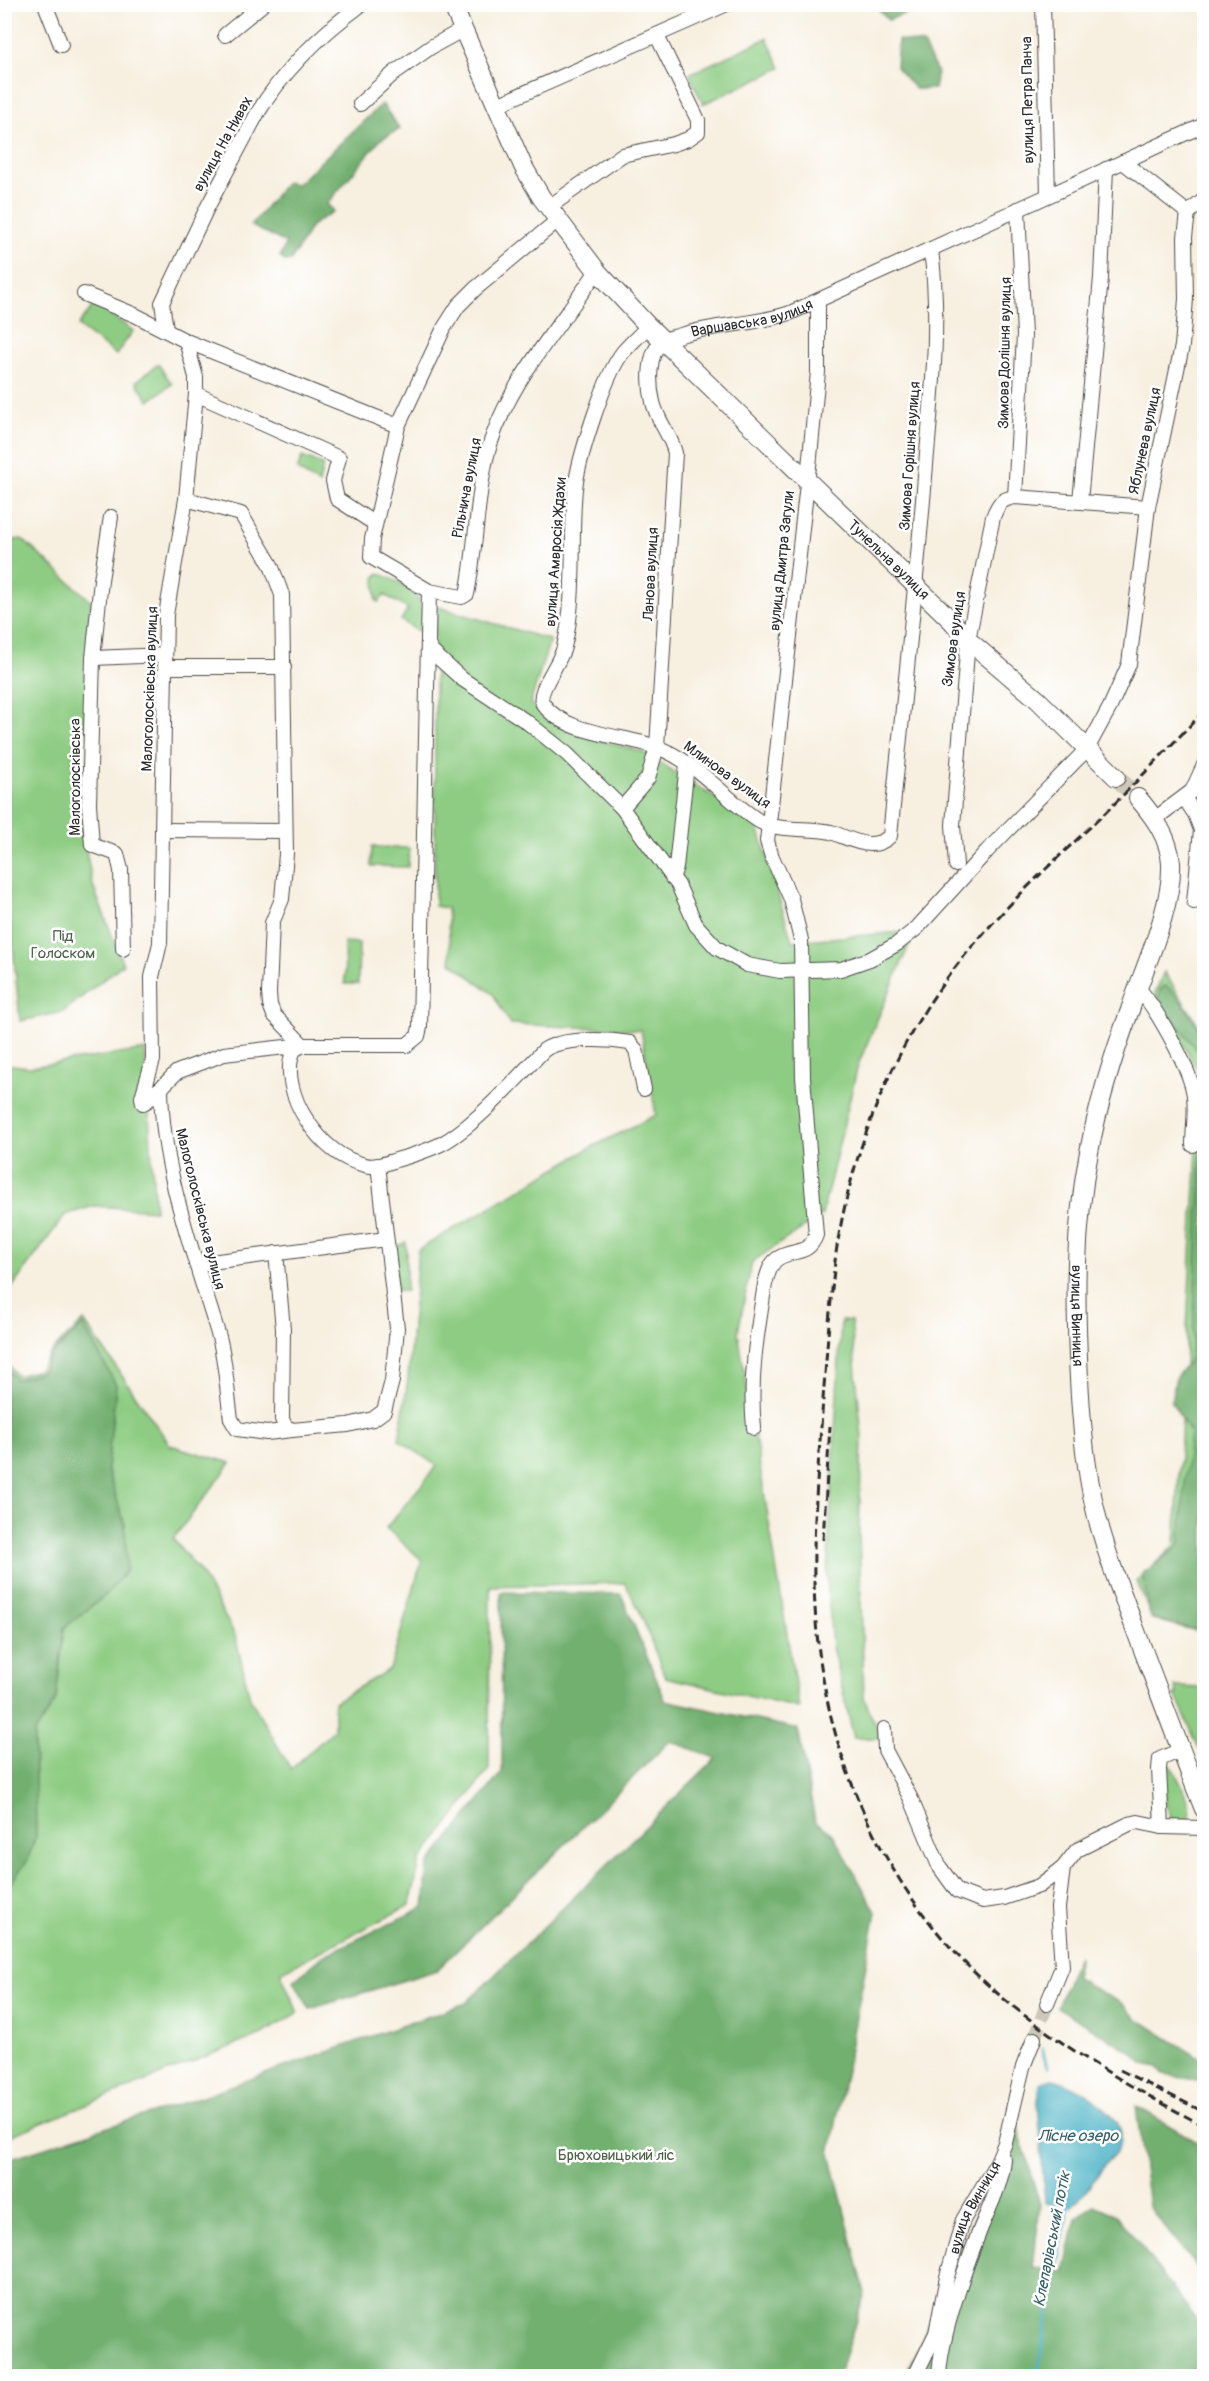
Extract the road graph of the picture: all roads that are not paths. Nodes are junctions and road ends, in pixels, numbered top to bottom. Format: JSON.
{"nodes":[{"id":1,"x":45,"y":4,"type":"edge"},
{"id":2,"x":263,"y":4,"type":"edge"},
{"id":3,"x":362,"y":4,"type":"edge"},
{"id":4,"x":452,"y":4,"type":"edge"},
{"id":5,"x":727,"y":4,"type":"edge"},
{"id":6,"x":1043,"y":4,"type":"edge"},
{"id":7,"x":462,"y":30,"type":"junction"},
{"id":8,"x":225,"y":35,"type":"dead end"},
{"id":9,"x":657,"y":36,"type":"junction"},
{"id":10,"x":61,"y":45,"type":"dead end"},
{"id":11,"x":360,"y":104,"type":"dead end"},
{"id":12,"x":495,"y":106,"type":"junction"},
{"id":13,"x":1204,"y":125,"type":"edge"},
{"id":14,"x":1123,"y":162,"type":"junction"},
{"id":15,"x":1106,"y":169,"type":"junction"},
{"id":16,"x":1048,"y":195,"type":"junction"},
{"id":17,"x":1204,"y":200,"type":"edge"},
{"id":18,"x":1018,"y":209,"type":"junction"},
{"id":19,"x":553,"y":213,"type":"junction"},
{"id":20,"x":1188,"y":213,"type":"junction"},
{"id":21,"x":932,"y":249,"type":"junction"},
{"id":22,"x":597,"y":271,"type":"junction"},
{"id":23,"x":84,"y":294,"type":"dead end"},
{"id":24,"x":818,"y":301,"type":"junction"},
{"id":25,"x":648,"y":326,"type":"junction"},
{"id":26,"x":166,"y":329,"type":"junction"},
{"id":27,"x":663,"y":340,"type":"junction"},
{"id":28,"x":186,"y":341,"type":"junction"},
{"id":29,"x":196,"y":394,"type":"junction"},
{"id":30,"x":398,"y":426,"type":"junction"},
{"id":31,"x":807,"y":480,"type":"junction"},
{"id":32,"x":1015,"y":497,"type":"junction"},
{"id":33,"x":186,"y":499,"type":"junction"},
{"id":34,"x":1080,"y":501,"type":"junction"},
{"id":35,"x":1148,"y":507,"type":"junction"},
{"id":36,"x":111,"y":518,"type":"dead end"},
{"id":37,"x":375,"y":524,"type":"junction"},
{"id":38,"x":915,"y":585,"type":"junction"},
{"id":39,"x":429,"y":591,"type":"junction"},
{"id":40,"x":968,"y":640,"type":"junction"},
{"id":41,"x":428,"y":645,"type":"junction"},
{"id":42,"x":93,"y":658,"type":"junction"},
{"id":43,"x":165,"y":661,"type":"junction"},
{"id":44,"x":284,"y":667,"type":"junction"},
{"id":45,"x":540,"y":697,"type":"junction"},
{"id":46,"x":527,"y":722,"type":"junction"},
{"id":47,"x":657,"y":747,"type":"junction"},
{"id":48,"x":1087,"y":749,"type":"junction"},
{"id":49,"x":687,"y":764,"type":"junction"},
{"id":50,"x":1204,"y":765,"type":"edge"},
{"id":51,"x":1116,"y":777,"type":"tunnel mouth"},
{"id":52,"x":1138,"y":798,"type":"tunnel mouth"},
{"id":53,"x":1185,"y":798,"type":"junction"},
{"id":54,"x":622,"y":808,"type":"junction"},
{"id":55,"x":1156,"y":818,"type":"junction"},
{"id":56,"x":768,"y":824,"type":"junction"},
{"id":57,"x":162,"y":830,"type":"junction"},
{"id":58,"x":285,"y":831,"type":"junction"},
{"id":59,"x":884,"y":842,"type":"joint"},
{"id":60,"x":956,"y":865,"type":"dead end"},
{"id":61,"x":672,"y":878,"type":"junction"},
{"id":62,"x":1194,"y":902,"type":"dead end"},
{"id":63,"x":123,"y":949,"type":"dead end"},
{"id":64,"x":801,"y":970,"type":"junction"},
{"id":65,"x":1138,"y":988,"type":"junction"},
{"id":66,"x":303,"y":1045,"type":"junction"},
{"id":67,"x":161,"y":1089,"type":"junction"},
{"id":68,"x":644,"y":1089,"type":"dead end"},
{"id":69,"x":1193,"y":1145,"type":"dead end"},
{"id":70,"x":378,"y":1165,"type":"junction"},
{"id":71,"x":386,"y":1239,"type":"junction"},
{"id":72,"x":276,"y":1253,"type":"junction"},
{"id":73,"x":196,"y":1264,"type":"junction"},
{"id":74,"x":754,"y":1428,"type":"dead end"},
{"id":75,"x":292,"y":1430,"type":"junction"},
{"id":76,"x":884,"y":1729,"type":"dead end"},
{"id":77,"x":1181,"y":1750,"type":"junction"},
{"id":78,"x":1204,"y":1809,"type":"edge"},
{"id":79,"x":1162,"y":1827,"type":"junction"},
{"id":80,"x":1204,"y":1828,"type":"edge"},
{"id":81,"x":1063,"y":1868,"type":"junction"},
{"id":82,"x":1047,"y":2004,"type":"tunnel mouth"},
{"id":83,"x":1034,"y":2039,"type":"tunnel mouth"},
{"id":84,"x":1005,"y":2143,"type":"junction"},
{"id":85,"x":915,"y":2376,"type":"edge"},
{"id":86,"x":939,"y":2376,"type":"edge"}],
"edges":[{"from":1,"to":10,"type":"street"},
{"from":2,"to":8,"type":"street"},
{"from":3,"to":26,"type":"street","name":"вулиця На Нивах"},
{"from":4,"to":7,"type":"main road"},
{"from":5,"to":9,"type":"street"},
{"from":6,"to":16,"type":"street","name":"вулиця Петра Панча"},
{"from":7,"to":11,"type":"street"},
{"from":7,"to":12,"type":"main road"},
{"from":9,"to":12,"type":"street"},
{"from":9,"to":19,"type":"street"},
{"from":12,"to":19,"type":"main road"},
{"from":13,"to":14,"type":"street","name":"Варшавська вулиця"},
{"from":14,"to":15,"type":"street","name":"Варшавська вулиця"},
{"from":14,"to":20,"type":"street"},
{"from":15,"to":16,"type":"street","name":"Варшавська вулиця"},
{"from":15,"to":34,"type":"street"},
{"from":16,"to":18,"type":"street","name":"Варшавська вулиця"},
{"from":17,"to":20,"type":"street"},
{"from":18,"to":21,"type":"street","name":"Варшавська вулиця"},
{"from":18,"to":32,"type":"street","name":"Зимова Долішня вулиця"},
{"from":19,"to":22,"type":"main road"},
{"from":19,"to":30,"type":"street"},
{"from":20,"to":35,"type":"street","name":"Яблунева вулиця"},
{"from":21,"to":24,"type":"street","name":"Варшавська вулиця"},
{"from":21,"to":38,"type":"street","name":"Зимова Горішня вулиця"},
{"from":22,"to":25,"type":"main road"},
{"from":22,"to":39,"type":"street","name":"Рільнича вулиця"},
{"from":23,"to":26,"type":"street"},
{"from":24,"to":27,"type":"street","name":"Варшавська вулиця"},
{"from":24,"to":31,"type":"street","name":"вулиця Дмитра Загули"},
{"from":25,"to":27,"type":"main road"},
{"from":25,"to":45,"type":"street","name":"вулиця Амвросія Ждахи"},
{"from":26,"to":28,"type":"street"},
{"from":27,"to":31,"type":"main road","name":"Тунельна вулиця"},
{"from":27,"to":47,"type":"street","name":"Ланова вулиця"},
{"from":28,"to":29,"type":"street","name":"Малоголосківська вулиця"},
{"from":28,"to":30,"type":"street"},
{"from":29,"to":33,"type":"street","name":"Малоголосківська вулиця"},
{"from":29,"to":37,"type":"street"},
{"from":30,"to":37,"type":"street"},
{"from":31,"to":38,"type":"main road","name":"Тунельна вулиця"},
{"from":31,"to":56,"type":"street","name":"вулиця Дмитра Загули"},
{"from":32,"to":34,"type":"street"},
{"from":32,"to":40,"type":"street","name":"Зимова вулиця"},
{"from":33,"to":43,"type":"street","name":"Малоголосківська вулиця"},
{"from":33,"to":44,"type":"street"},
{"from":34,"to":35,"type":"street"},
{"from":35,"to":48,"type":"street","name":"Яблунева вулиця"},
{"from":36,"to":42,"type":"street","name":"Малоголосківська"},
{"from":37,"to":39,"type":"street"},
{"from":38,"to":40,"type":"main road","name":"Тунельна вулиця"},
{"from":38,"to":59,"type":"street","name":"Зимова Горішня вулиця"},
{"from":39,"to":41,"type":"street"},
{"from":40,"to":48,"type":"main road","name":"Тунельна вулиця"},
{"from":40,"to":60,"type":"street","name":"Зимова вулиця"},
{"from":41,"to":46,"type":"street","name":"Яблунева вулиця"},
{"from":41,"to":66,"type":"street"},
{"from":42,"to":43,"type":"street"},
{"from":42,"to":63,"type":"street","name":"Малоголосківська"},
{"from":43,"to":44,"type":"street"},
{"from":43,"to":57,"type":"street","name":"Малоголосківська вулиця"},
{"from":44,"to":58,"type":"street"},
{"from":45,"to":46,"type":"street","name":"вулиця Амвросія Ждахи"},
{"from":45,"to":47,"type":"street","name":"Млинова вулиця"},
{"from":46,"to":54,"type":"street","name":"Яблунева вулиця"},
{"from":47,"to":49,"type":"street","name":"Млинова вулиця"},
{"from":47,"to":54,"type":"street","name":"Ланова вулиця"},
{"from":48,"to":51,"type":"main road","name":"Тунельна вулиця"},
{"from":48,"to":64,"type":"street","name":"Яблунева вулиця"},
{"from":49,"to":56,"type":"street","name":"Млинова вулиця"},
{"from":49,"to":61,"type":"street"},
{"from":50,"to":53,"type":"street"},
{"from":52,"to":55,"type":"main road"},
{"from":53,"to":55,"type":"street"},
{"from":53,"to":62,"type":"street"},
{"from":54,"to":61,"type":"street","name":"Яблунева вулиця"},
{"from":55,"to":65,"type":"main road","name":"вулиця Винниця"},
{"from":56,"to":59,"type":"street","name":"Млинова вулиця"},
{"from":56,"to":64,"type":"street"},
{"from":57,"to":58,"type":"street"},
{"from":57,"to":67,"type":"street","name":"Малоголосківська вулиця"},
{"from":58,"to":66,"type":"street"},
{"from":61,"to":64,"type":"street","name":"Яблунева вулиця"},
{"from":64,"to":74,"type":"street"},
{"from":65,"to":69,"type":"street"},
{"from":65,"to":77,"type":"main road","name":"вулиця Винниця"},
{"from":66,"to":67,"type":"street"},
{"from":66,"to":70,"type":"street"},
{"from":67,"to":73,"type":"street","name":"Малоголосківська вулиця"},
{"from":68,"to":70,"type":"street"},
{"from":70,"to":71,"type":"street","name":"Малоголосківська вулиця"},
{"from":71,"to":72,"type":"street"},
{"from":71,"to":75,"type":"street","name":"Малоголосківська вулиця"},
{"from":72,"to":73,"type":"street"},
{"from":72,"to":75,"type":"street"},
{"from":73,"to":75,"type":"street","name":"Малоголосківська вулиця"},
{"from":76,"to":81,"type":"street"},
{"from":77,"to":78,"type":"main road","name":"вулиця Винниця"},
{"from":77,"to":79,"type":"street"},
{"from":79,"to":80,"type":"street"},
{"from":79,"to":81,"type":"street"},
{"from":81,"to":82,"type":"street"},
{"from":83,"to":84,"type":"street","name":"вулиця Винниця"},
{"from":84,"to":85,"type":"street","name":"вулиця Винниця"},
{"from":84,"to":86,"type":"street"}]}
